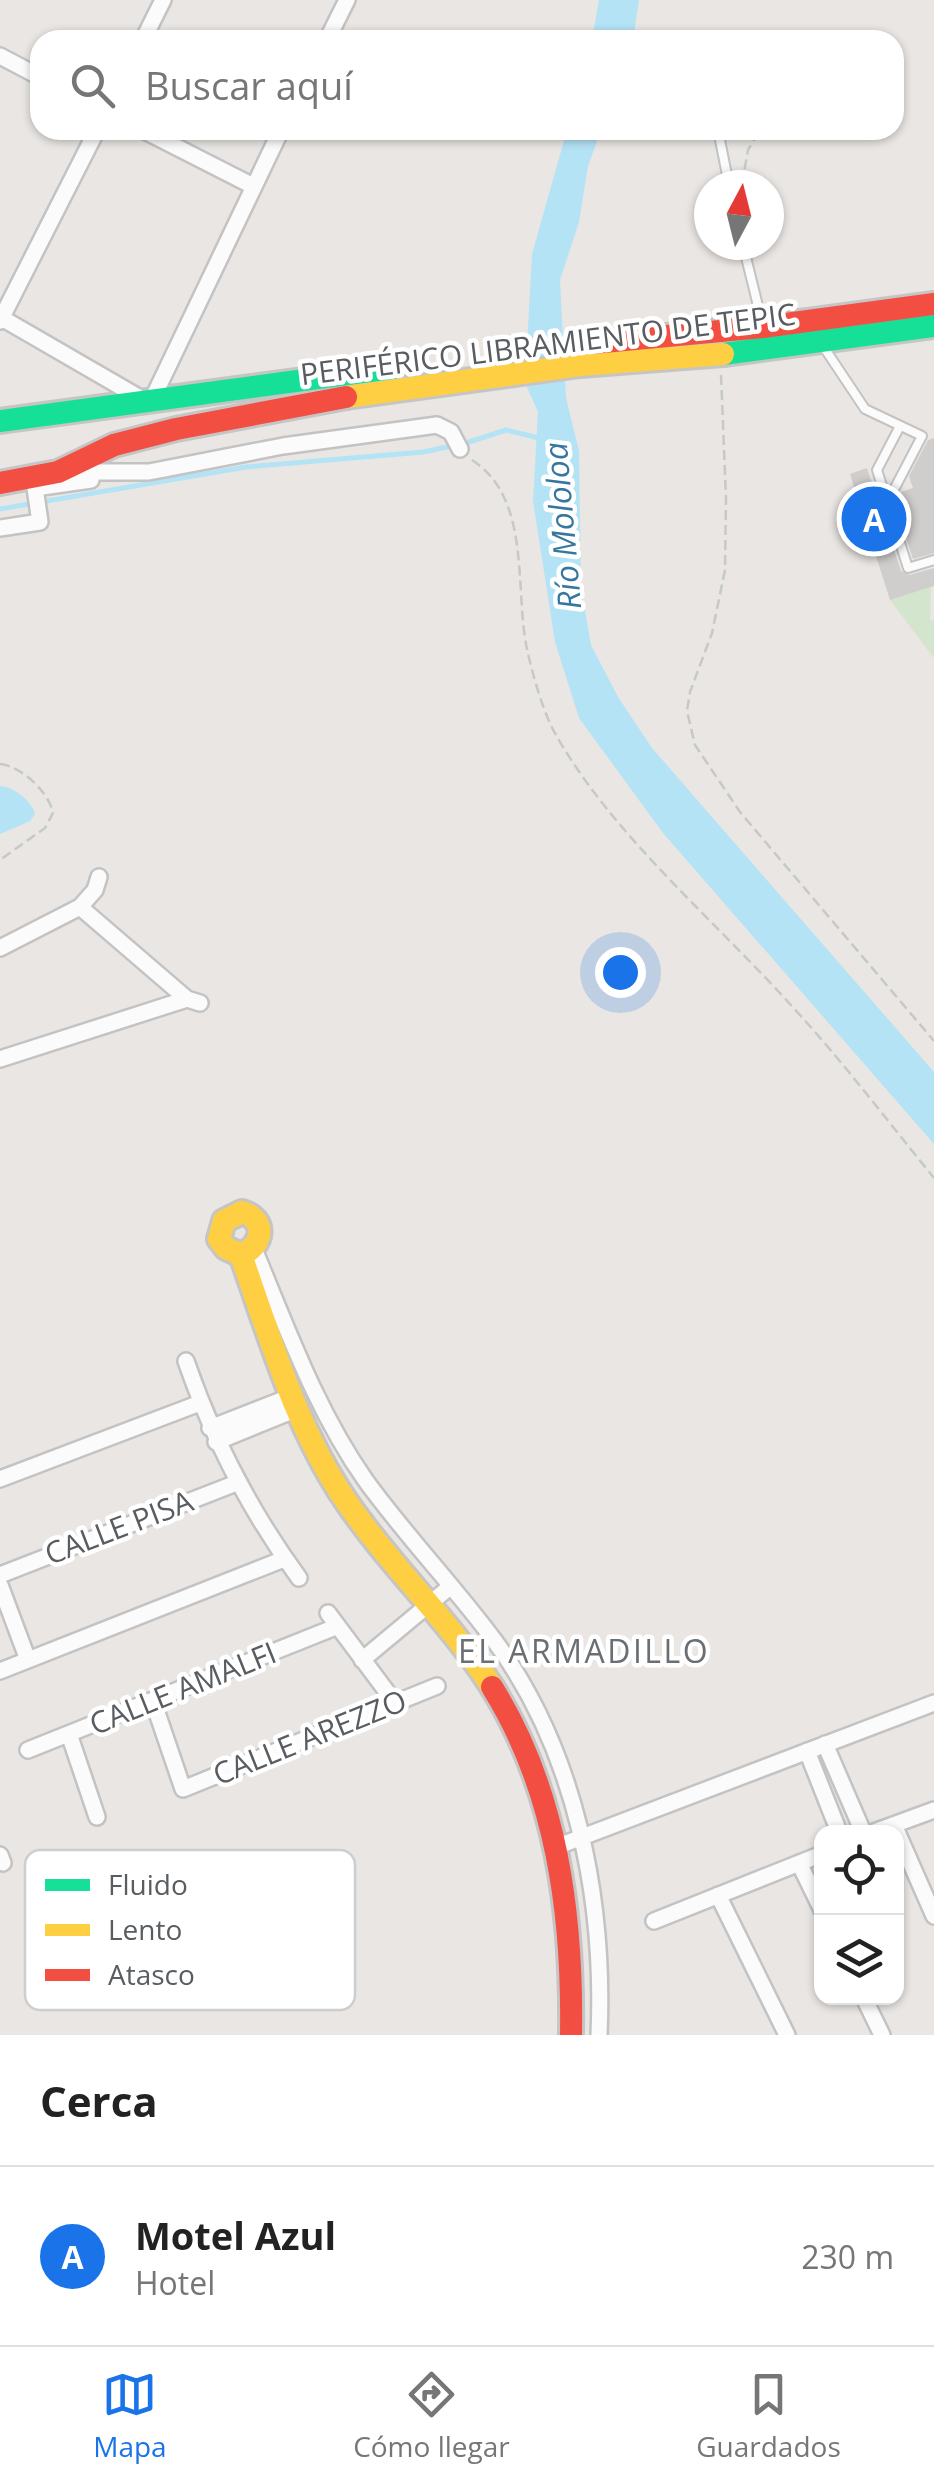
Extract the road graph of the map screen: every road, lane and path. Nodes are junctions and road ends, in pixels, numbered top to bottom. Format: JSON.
{"nodes":[{"id":1,"x":163,"y":0,"type":"edge"},
{"id":2,"x":347,"y":0,"type":"edge"},
{"id":3,"x":148,"y":30,"type":"edge"},
{"id":4,"x":332,"y":30,"type":"edge"},
{"id":5,"x":0,"y":56,"type":"edge"},
{"id":6,"x":30,"y":72,"type":"edge"},
{"id":7,"x":92,"y":140,"type":"edge"},
{"id":8,"x":163,"y":140,"type":"edge"},
{"id":9,"x":276,"y":140,"type":"edge"},
{"id":10,"x":720,"y":140,"type":"edge"},
{"id":11,"x":754,"y":140,"type":"edge"},
{"id":12,"x":727,"y":170,"type":"edge"},
{"id":13,"x":745,"y":170,"type":"edge"},
{"id":14,"x":252,"y":186,"type":"junction"},
{"id":15,"x":747,"y":260,"type":"edge"},
{"id":16,"x":934,"y":304,"type":"edge"},
{"id":17,"x":0,"y":319,"type":"edge"},
{"id":18,"x":934,"y":326,"type":"edge"},
{"id":19,"x":763,"y":327,"type":"junction"},
{"id":20,"x":896,"y":330,"type":"junction"},
{"id":21,"x":820,"y":342,"type":"junction"},
{"id":22,"x":934,"y":344,"type":"edge"},
{"id":23,"x":720,"y":354,"type":"junction"},
{"id":24,"x":579,"y":355,"type":"junction"},
{"id":25,"x":497,"y":364,"type":"junction"},
{"id":26,"x":150,"y":402,"type":"junction"},
{"id":27,"x":0,"y":421,"type":"edge"},
{"id":28,"x":900,"y":426,"type":"junction"},
{"id":29,"x":458,"y":444,"type":"joint"},
{"id":30,"x":58,"y":472,"type":"junction"},
{"id":31,"x":149,"y":472,"type":"junction"},
{"id":32,"x":0,"y":483,"type":"edge"},
{"id":33,"x":888,"y":503,"type":"junction"},
{"id":34,"x":0,"y":528,"type":"edge"},
{"id":35,"x":934,"y":560,"type":"edge"},
{"id":36,"x":0,"y":764,"type":"edge"},
{"id":37,"x":0,"y":860,"type":"edge"},
{"id":38,"x":98,"y":877,"type":"dead end"},
{"id":39,"x":80,"y":907,"type":"junction"},
{"id":40,"x":0,"y":948,"type":"edge"},
{"id":41,"x":934,"y":1041,"type":"edge"},
{"id":42,"x":0,"y":1059,"type":"edge"},
{"id":43,"x":934,"y":1178,"type":"edge"},
{"id":44,"x":248,"y":1252,"type":"joint"},
{"id":45,"x":186,"y":1361,"type":"dead end"},
{"id":46,"x":200,"y":1402,"type":"junction"},
{"id":47,"x":295,"y":1402,"type":"junction"},
{"id":48,"x":213,"y":1435,"type":"junction"},
{"id":49,"x":0,"y":1480,"type":"edge"},
{"id":50,"x":238,"y":1482,"type":"junction"},
{"id":51,"x":284,"y":1559,"type":"junction"},
{"id":52,"x":0,"y":1574,"type":"edge"},
{"id":53,"x":298,"y":1578,"type":"dead end"},
{"id":54,"x":0,"y":1585,"type":"edge"},
{"id":55,"x":451,"y":1586,"type":"junction"},
{"id":56,"x":429,"y":1604,"type":"junction"},
{"id":57,"x":28,"y":1660,"type":"junction"},
{"id":58,"x":362,"y":1660,"type":"junction"},
{"id":59,"x":0,"y":1671,"type":"edge"},
{"id":60,"x":437,"y":1686,"type":"dead end"},
{"id":61,"x":152,"y":1700,"type":"junction"},
{"id":62,"x":934,"y":1703,"type":"edge"},
{"id":63,"x":396,"y":1704,"type":"junction"},
{"id":64,"x":69,"y":1734,"type":"junction"},
{"id":65,"x":826,"y":1744,"type":"junction"},
{"id":66,"x":28,"y":1750,"type":"dead end"},
{"id":67,"x":808,"y":1752,"type":"junction"},
{"id":68,"x":838,"y":1776,"type":"junction"},
{"id":69,"x":820,"y":1783,"type":"junction"},
{"id":70,"x":934,"y":1810,"type":"edge"},
{"id":71,"x":98,"y":1817,"type":"dead end"},
{"id":72,"x":836,"y":1825,"type":"edge"},
{"id":73,"x":860,"y":1825,"type":"edge"},
{"id":74,"x":894,"y":1825,"type":"edge"},
{"id":75,"x":581,"y":1837,"type":"junction"},
{"id":76,"x":556,"y":1847,"type":"junction"},
{"id":77,"x":904,"y":1848,"type":"edge"},
{"id":78,"x":814,"y":1857,"type":"edge"},
{"id":79,"x":799,"y":1863,"type":"junction"},
{"id":80,"x":814,"y":1894,"type":"edge"},
{"id":81,"x":718,"y":1895,"type":"junction"},
{"id":82,"x":934,"y":1916,"type":"edge"},
{"id":83,"x":654,"y":1922,"type":"dead end"},
{"id":84,"x":867,"y":2005,"type":"edge"},
{"id":85,"x":572,"y":2035,"type":"edge"},
{"id":86,"x":598,"y":2035,"type":"edge"},
{"id":87,"x":788,"y":2035,"type":"edge"},
{"id":88,"x":882,"y":2035,"type":"edge"}],
"edges":[{"from":1,"to":3,"type":"street"},
{"from":2,"to":4,"type":"street"},
{"from":5,"to":6,"type":"street"},
{"from":7,"to":17,"type":"street"},
{"from":8,"to":14,"type":"street"},
{"from":9,"to":14,"type":"street"},
{"from":10,"to":12,"type":"lane"},
{"from":11,"to":13,"type":"path"},
{"from":14,"to":26,"type":"street"},
{"from":15,"to":19,"type":"lane"},
{"from":16,"to":19,"type":"main road","name":"PERIFÉRICO LIBRAMIENTO DE TEPIC"},
{"from":17,"to":26,"type":"street"},
{"from":18,"to":20,"type":"main road","name":"PERIFÉRICO LIBRAMIENTO DE TEPIC"},
{"from":19,"to":24,"type":"main road","name":"PERIFÉRICO LIBRAMIENTO DE TEPIC"},
{"from":20,"to":21,"type":"main road","name":"PERIFÉRICO LIBRAMIENTO DE TEPIC"},
{"from":20,"to":22,"type":"main road"},
{"from":21,"to":23,"type":"main road","name":"PERIFÉRICO LIBRAMIENTO DE TEPIC"},
{"from":21,"to":28,"type":"lane"},
{"from":23,"to":24,"type":"main road","name":"PERIFÉRICO LIBRAMIENTO DE TEPIC"},
{"from":23,"to":41,"type":"path"},
{"from":24,"to":25,"type":"main road","name":"PERIFÉRICO LIBRAMIENTO DE TEPIC"},
{"from":25,"to":26,"type":"main road","name":"PERIFÉRICO LIBRAMIENTO DE TEPIC"},
{"from":25,"to":30,"type":"main road","name":"PERIFÉRICO LIBRAMIENTO DE TEPIC"},
{"from":26,"to":27,"type":"main road","name":"PERIFÉRICO LIBRAMIENTO DE TEPIC"},
{"from":28,"to":33,"type":"lane"},
{"from":28,"to":33,"type":"lane"},
{"from":29,"to":31,"type":"street"},
{"from":29,"to":43,"type":"path"},
{"from":30,"to":31,"type":"street"},
{"from":30,"to":32,"type":"main road","name":"PERIFÉRICO LIBRAMIENTO DE TEPIC"},
{"from":31,"to":34,"type":"street"},
{"from":33,"to":35,"type":"lane"},
{"from":36,"to":37,"type":"path"},
{"from":38,"to":39,"type":"street"},
{"from":39,"to":40,"type":"street"},
{"from":39,"to":42,"type":"street"},
{"from":44,"to":47,"type":"main road"},
{"from":44,"to":55,"type":"street"},
{"from":45,"to":46,"type":"street"},
{"from":46,"to":48,"type":"street"},
{"from":46,"to":49,"type":"street"},
{"from":47,"to":48,"type":"street"},
{"from":47,"to":56,"type":"main road"},
{"from":48,"to":50,"type":"street"},
{"from":50,"to":51,"type":"street"},
{"from":50,"to":52,"type":"street","name":"CALLE PISA"},
{"from":51,"to":53,"type":"street"},
{"from":51,"to":57,"type":"street"},
{"from":54,"to":57,"type":"street"},
{"from":55,"to":56,"type":"street"},
{"from":55,"to":75,"type":"street"},
{"from":56,"to":58,"type":"street"},
{"from":56,"to":76,"type":"main road"},
{"from":57,"to":59,"type":"street"},
{"from":58,"to":61,"type":"street","name":"CALLE AMALFI"},
{"from":58,"to":63,"type":"street"},
{"from":60,"to":63,"type":"street","name":"CALLE AREZZO"},
{"from":61,"to":63,"type":"street","name":"CALLE AREZZO"},
{"from":61,"to":64,"type":"street","name":"CALLE AMALFI"},
{"from":62,"to":65,"type":"street"},
{"from":64,"to":66,"type":"street","name":"CALLE AMALFI"},
{"from":64,"to":71,"type":"street"},
{"from":65,"to":67,"type":"street"},
{"from":65,"to":68,"type":"street"},
{"from":67,"to":69,"type":"street"},
{"from":67,"to":75,"type":"street"},
{"from":68,"to":69,"type":"street"},
{"from":68,"to":73,"type":"street"},
{"from":69,"to":72,"type":"street"},
{"from":70,"to":74,"type":"street"},
{"from":75,"to":76,"type":"street"},
{"from":75,"to":86,"type":"street"},
{"from":76,"to":85,"type":"main road"},
{"from":77,"to":82,"type":"street"},
{"from":78,"to":79,"type":"street"},
{"from":79,"to":80,"type":"street"},
{"from":79,"to":81,"type":"street"},
{"from":81,"to":83,"type":"street"},
{"from":81,"to":87,"type":"street"},
{"from":84,"to":88,"type":"street"}]}
